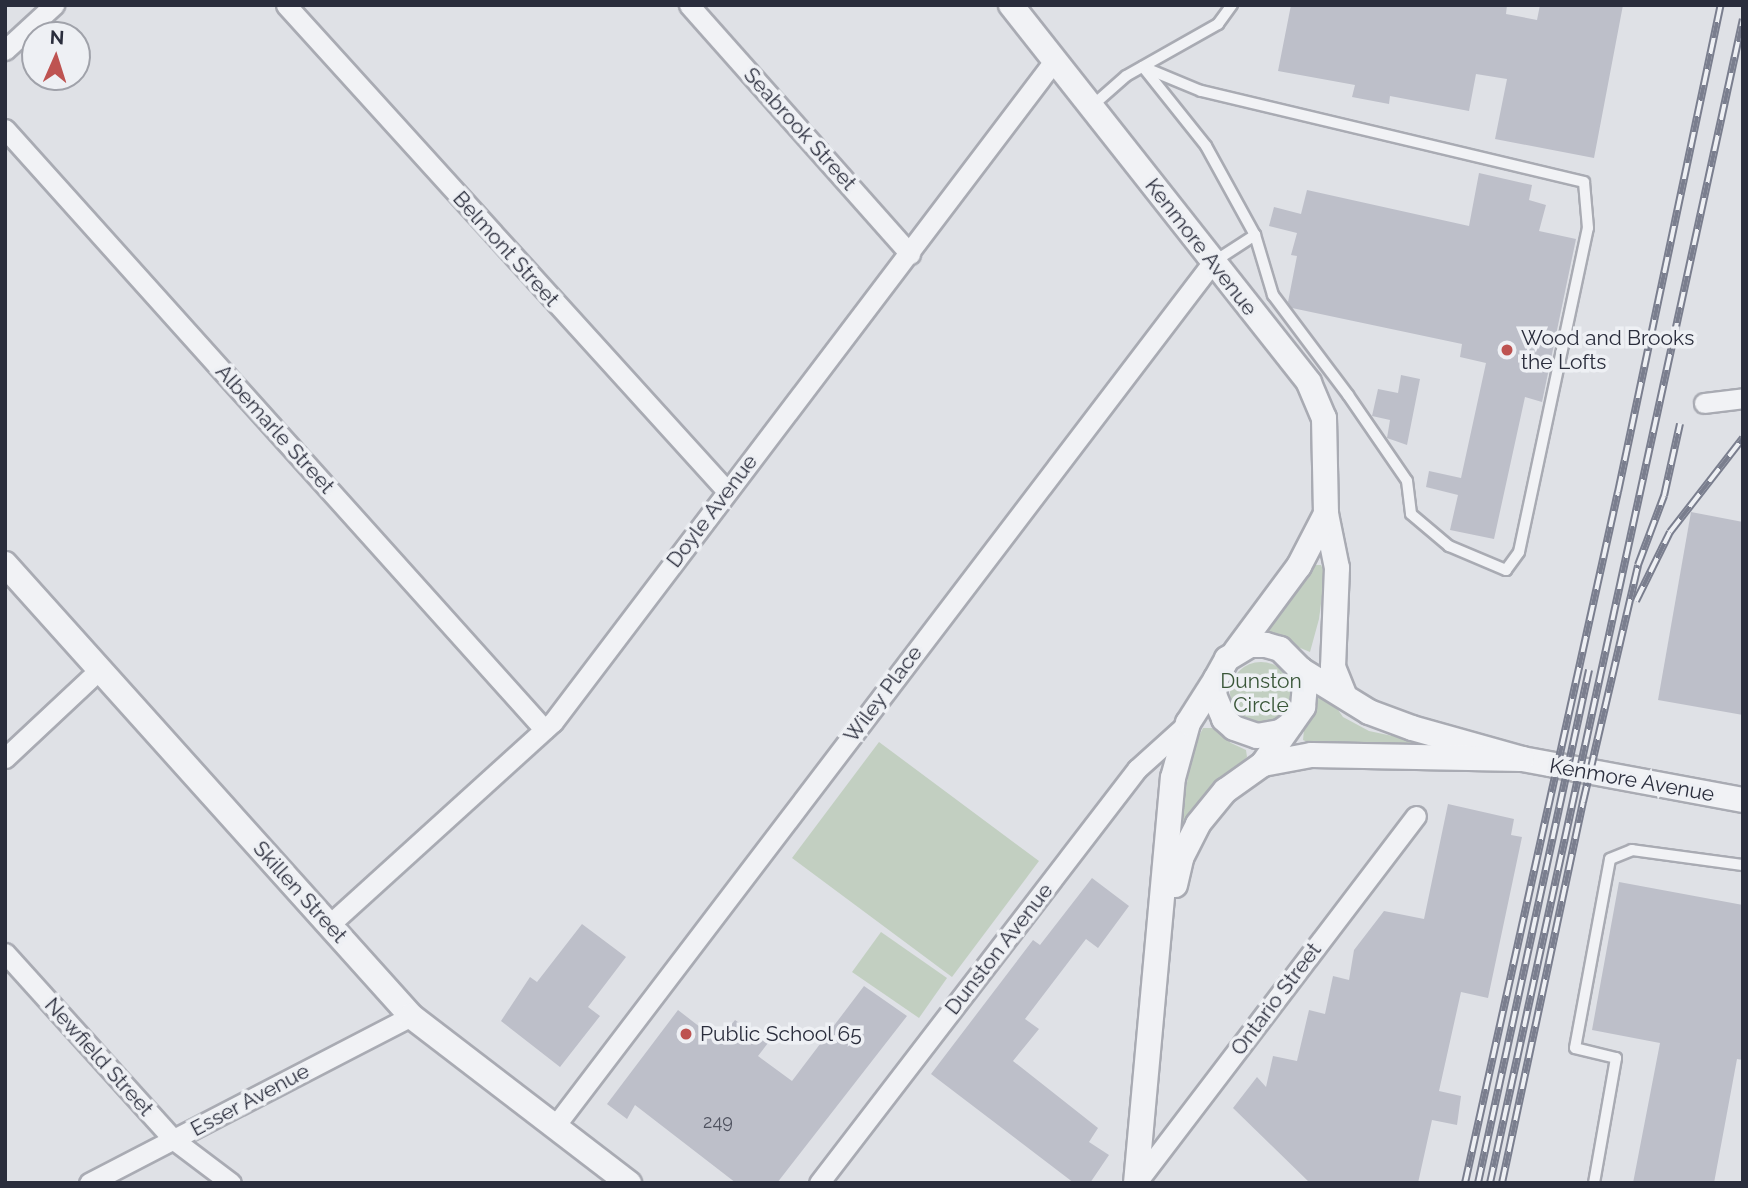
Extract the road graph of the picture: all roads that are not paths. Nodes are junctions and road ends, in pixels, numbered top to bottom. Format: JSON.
{"nodes":[{"id":1,"x":54,"y":5,"type":"edge"},
{"id":2,"x":286,"y":5,"type":"edge"},
{"id":3,"x":689,"y":5,"type":"edge"},
{"id":4,"x":1012,"y":5,"type":"edge"},
{"id":5,"x":1232,"y":5,"type":"edge"},
{"id":6,"x":5,"y":50,"type":"edge"},
{"id":7,"x":1054,"y":61,"type":"junction"},
{"id":8,"x":1143,"y":67,"type":"junction"},
{"id":9,"x":1091,"y":107,"type":"junction"},
{"id":10,"x":5,"y":129,"type":"edge"},
{"id":11,"x":1255,"y":235,"type":"junction"},
{"id":12,"x":911,"y":254,"type":"junction"},
{"id":13,"x":1212,"y":263,"type":"junction"},
{"id":14,"x":1743,"y":398,"type":"edge"},
{"id":15,"x":1704,"y":403,"type":"dead end"},
{"id":16,"x":727,"y":491,"type":"junction"},
{"id":17,"x":1326,"y":514,"type":"junction"},
{"id":18,"x":5,"y":564,"type":"edge"},
{"id":19,"x":1236,"y":651,"type":"junction"},
{"id":20,"x":100,"y":669,"type":"junction"},
{"id":21,"x":1318,"y":672,"type":"junction"},
{"id":22,"x":1216,"y":679,"type":"junction"},
{"id":23,"x":1188,"y":723,"type":"junction"},
{"id":24,"x":544,"y":729,"type":"junction"},
{"id":25,"x":1276,"y":744,"type":"junction"},
{"id":26,"x":1309,"y":755,"type":"joint"},
{"id":27,"x":5,"y":758,"type":"edge"},
{"id":28,"x":1522,"y":759,"type":"junction"},
{"id":29,"x":1743,"y":800,"type":"edge"},
{"id":30,"x":1416,"y":816,"type":"dead end"},
{"id":31,"x":1743,"y":865,"type":"edge"},
{"id":32,"x":329,"y":925,"type":"junction"},
{"id":33,"x":5,"y":953,"type":"edge"},
{"id":34,"x":1157,"y":954,"type":"junction"},
{"id":35,"x":411,"y":1016,"type":"junction"},
{"id":36,"x":555,"y":1126,"type":"junction"},
{"id":37,"x":174,"y":1140,"type":"junction"},
{"id":38,"x":89,"y":1183,"type":"edge"},
{"id":39,"x":231,"y":1183,"type":"edge"},
{"id":40,"x":629,"y":1183,"type":"edge"},
{"id":41,"x":819,"y":1183,"type":"edge"},
{"id":42,"x":1137,"y":1183,"type":"edge"},
{"id":43,"x":1594,"y":1183,"type":"edge"}],
"edges":[{"from":1,"to":6,"type":"street"},
{"from":2,"to":16,"type":"street","name":"Belmont Street"},
{"from":3,"to":12,"type":"street","name":"Seabrook Street"},
{"from":4,"to":7,"type":"street","name":"Kenmore Avenue"},
{"from":5,"to":8,"type":"lane"},
{"from":7,"to":9,"type":"street","name":"Kenmore Avenue"},
{"from":7,"to":12,"type":"street","name":"Doyle Avenue"},
{"from":8,"to":9,"type":"lane"},
{"from":8,"to":11,"type":"lane"},
{"from":8,"to":11,"type":"lane"},
{"from":9,"to":13,"type":"street","name":"Kenmore Avenue"},
{"from":10,"to":24,"type":"street","name":"Albemarle Street"},
{"from":11,"to":13,"type":"lane"},
{"from":12,"to":16,"type":"street","name":"Doyle Avenue"},
{"from":13,"to":17,"type":"street","name":"Kenmore Avenue"},
{"from":13,"to":36,"type":"street","name":"Wiley Place"},
{"from":14,"to":15,"type":"street"},
{"from":16,"to":24,"type":"street","name":"Doyle Avenue"},
{"from":17,"to":19,"type":"street","name":"Kenmore Avenue"},
{"from":17,"to":21,"type":"street","name":"Kenmore Avenue"},
{"from":18,"to":20,"type":"street","name":"Skillen Street"},
{"from":19,"to":21,"type":"street"},
{"from":19,"to":22,"type":"street"},
{"from":20,"to":27,"type":"street"},
{"from":20,"to":32,"type":"street","name":"Skillen Street"},
{"from":21,"to":25,"type":"street"},
{"from":21,"to":28,"type":"street","name":"Kenmore Avenue"},
{"from":22,"to":23,"type":"street","name":"Ontario Street"},
{"from":22,"to":25,"type":"street"},
{"from":23,"to":34,"type":"street","name":"Ontario Street"},
{"from":23,"to":41,"type":"street","name":"Dunston Avenue"},
{"from":24,"to":32,"type":"street","name":"Doyle Avenue"},
{"from":25,"to":26,"type":"street","name":"Ontario Street"},
{"from":25,"to":34,"type":"street","name":"Ontario Street"},
{"from":26,"to":28,"type":"street","name":"Kenmore Avenue"},
{"from":28,"to":29,"type":"street","name":"Kenmore Avenue"},
{"from":30,"to":42,"type":"street","name":"Ontario Street"},
{"from":31,"to":43,"type":"lane"},
{"from":32,"to":35,"type":"street","name":"Skillen Street"},
{"from":33,"to":37,"type":"street","name":"Newfield Street"},
{"from":34,"to":42,"type":"street","name":"Ontario Street"},
{"from":35,"to":36,"type":"street","name":"Skillen Street"},
{"from":35,"to":37,"type":"street","name":"Esser Avenue"},
{"from":36,"to":40,"type":"street","name":"Skillen Street"},
{"from":37,"to":38,"type":"street","name":"Esser Avenue"},
{"from":37,"to":39,"type":"street","name":"Newfield Street"}]}
